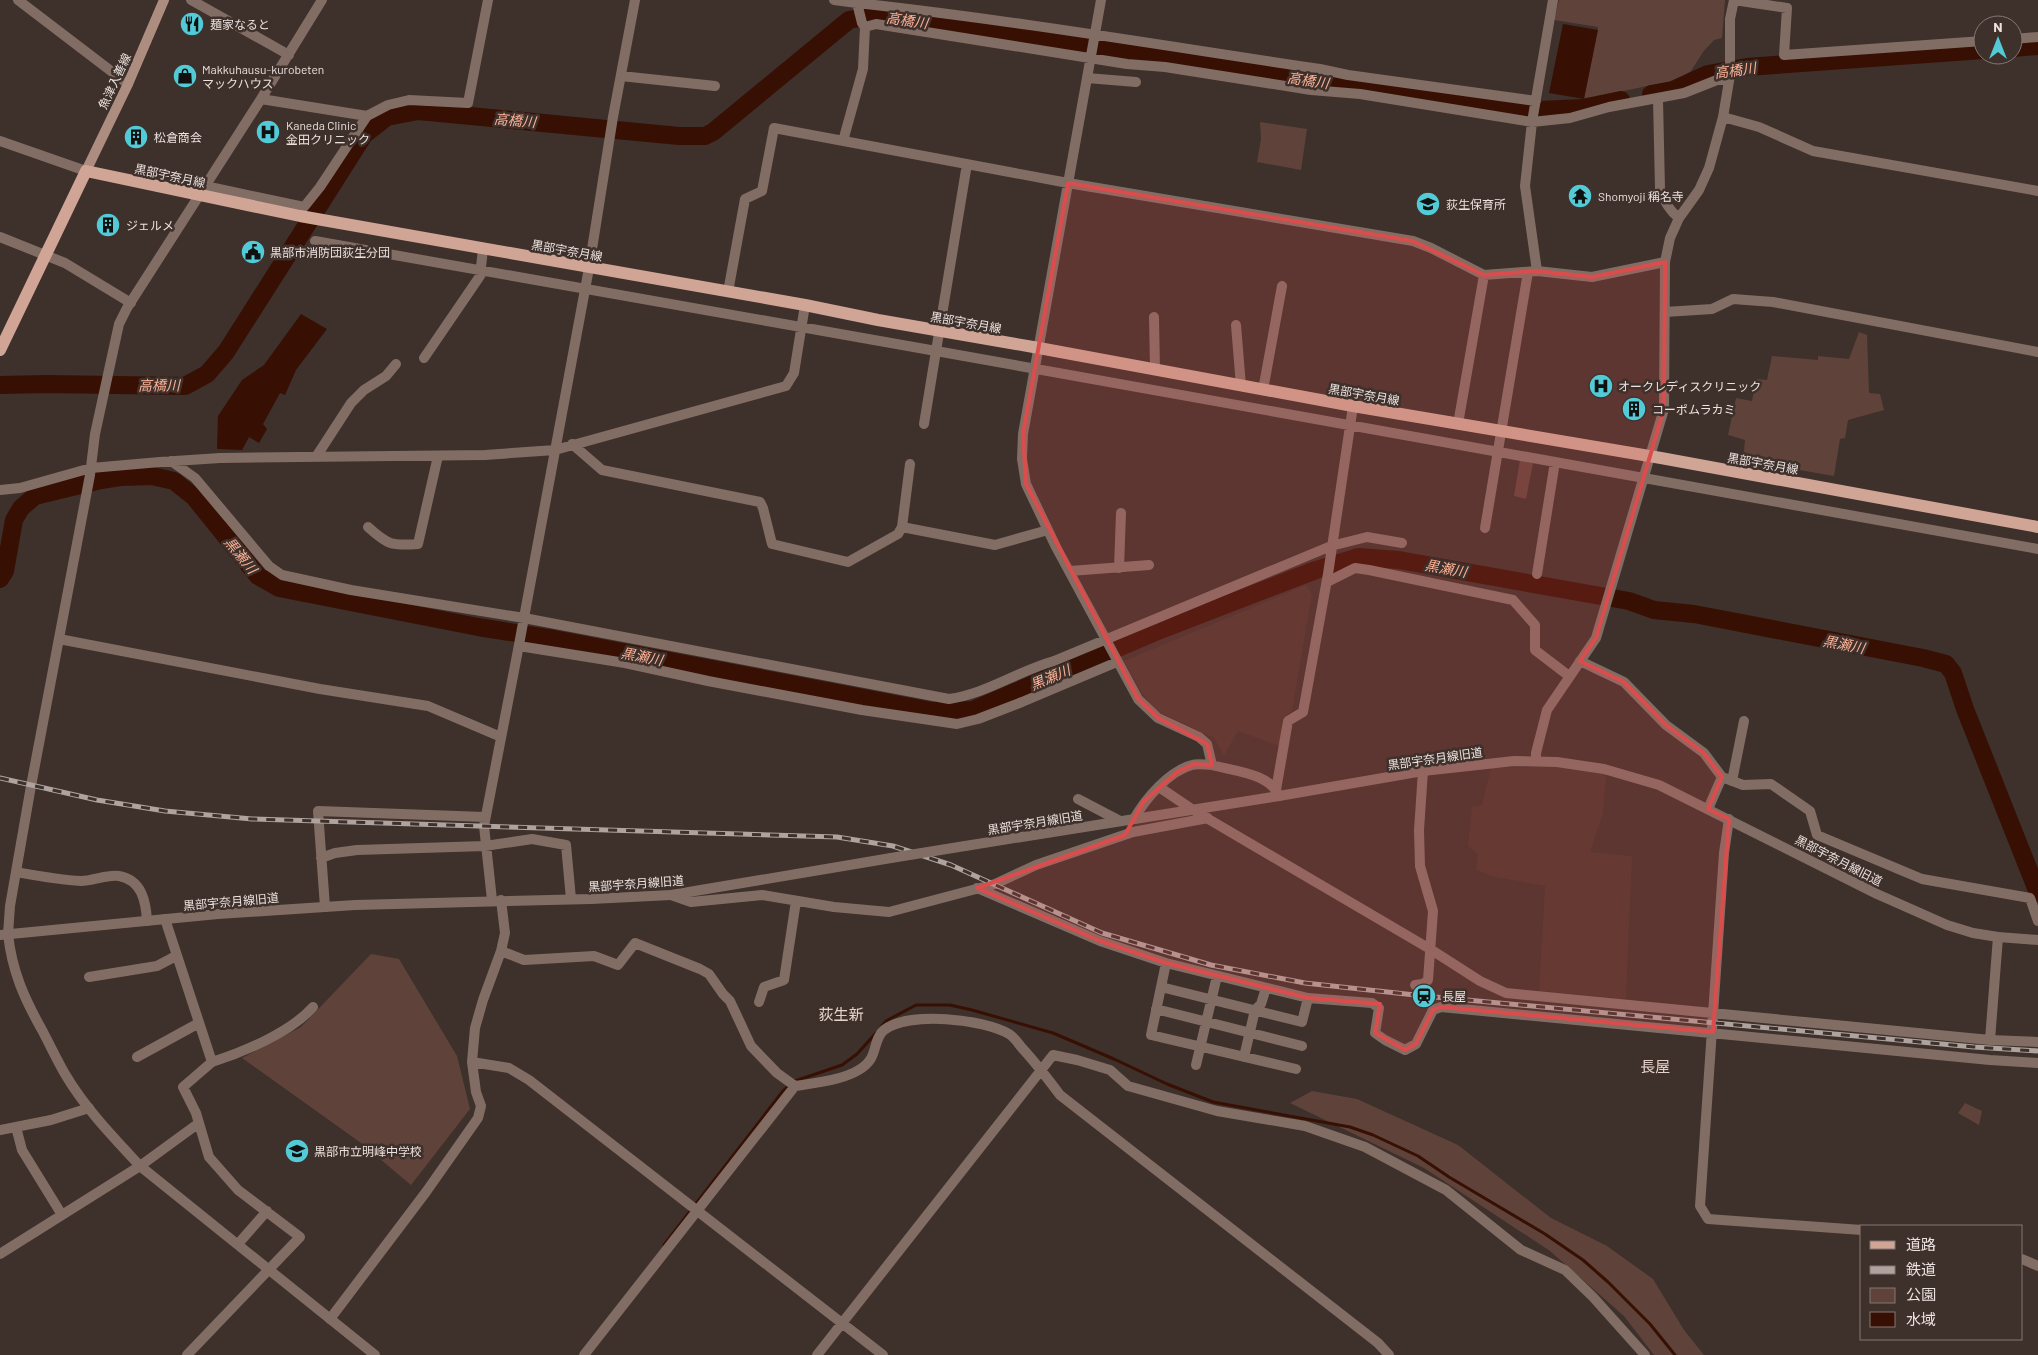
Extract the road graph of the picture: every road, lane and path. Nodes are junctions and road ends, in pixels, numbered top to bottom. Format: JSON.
{"nodes":[{"id":1,"x":18,"y":0,"type":"edge"},
{"id":2,"x":164,"y":0,"type":"edge"},
{"id":3,"x":192,"y":0,"type":"edge"},
{"id":4,"x":322,"y":0,"type":"edge"},
{"id":5,"x":488,"y":0,"type":"edge"},
{"id":6,"x":635,"y":0,"type":"edge"},
{"id":7,"x":834,"y":0,"type":"edge"},
{"id":8,"x":1101,"y":0,"type":"edge"},
{"id":9,"x":1553,"y":0,"type":"edge"},
{"id":10,"x":1734,"y":0,"type":"edge"},
{"id":11,"x":857,"y":3,"type":"junction"},
{"id":12,"x":907,"y":4,"type":"edge"},
{"id":13,"x":865,"y":27,"type":"junction"},
{"id":14,"x":1095,"y":35,"type":"junction"},
{"id":15,"x":2038,"y":37,"type":"edge"},
{"id":16,"x":2023,"y":38,"type":"edge"},
{"id":17,"x":1973,"y":42,"type":"edge"},
{"id":18,"x":289,"y":55,"type":"junction"},
{"id":19,"x":1091,"y":58,"type":"junction"},
{"id":20,"x":621,"y":76,"type":"junction"},
{"id":21,"x":1087,"y":78,"type":"junction"},
{"id":22,"x":1729,"y":80,"type":"junction"},
{"id":23,"x":1136,"y":82,"type":"dead end"},
{"id":24,"x":128,"y":84,"type":"junction"},
{"id":25,"x":715,"y":86,"type":"dead end"},
{"id":26,"x":261,"y":99,"type":"junction"},
{"id":27,"x":1658,"y":99,"type":"junction"},
{"id":28,"x":1536,"y":100,"type":"junction"},
{"id":29,"x":367,"y":116,"type":"junction"},
{"id":30,"x":1723,"y":117,"type":"junction"},
{"id":31,"x":1532,"y":122,"type":"junction"},
{"id":32,"x":0,"y":141,"type":"edge"},
{"id":33,"x":843,"y":142,"type":"junction"},
{"id":34,"x":967,"y":164,"type":"junction"},
{"id":35,"x":86,"y":171,"type":"junction"},
{"id":36,"x":1068,"y":183,"type":"junction"},
{"id":37,"x":202,"y":191,"type":"junction"},
{"id":38,"x":2038,"y":191,"type":"edge"},
{"id":39,"x":1680,"y":218,"type":"junction"},
{"id":40,"x":0,"y":237,"type":"edge"},
{"id":41,"x":315,"y":241,"type":"dead end"},
{"id":42,"x":483,"y":248,"type":"junction"},
{"id":43,"x":45,"y":255,"type":"junction"},
{"id":44,"x":1665,"y":262,"type":"junction"},
{"id":45,"x":589,"y":268,"type":"junction"},
{"id":46,"x":481,"y":270,"type":"junction"},
{"id":47,"x":1533,"y":271,"type":"junction"},
{"id":48,"x":1484,"y":275,"type":"junction"},
{"id":49,"x":1282,"y":286,"type":"dead end"},
{"id":50,"x":585,"y":289,"type":"junction"},
{"id":51,"x":728,"y":292,"type":"junction"},
{"id":52,"x":131,"y":303,"type":"junction"},
{"id":53,"x":805,"y":304,"type":"junction"},
{"id":54,"x":1665,"y":312,"type":"junction"},
{"id":55,"x":1154,"y":317,"type":"dead end"},
{"id":56,"x":1236,"y":325,"type":"dead end"},
{"id":57,"x":801,"y":327,"type":"junction"},
{"id":58,"x":939,"y":331,"type":"junction"},
{"id":59,"x":2,"y":342,"type":"edge"},
{"id":60,"x":1039,"y":348,"type":"junction"},
{"id":61,"x":936,"y":351,"type":"junction"},
{"id":62,"x":2038,"y":352,"type":"edge"},
{"id":63,"x":424,"y":358,"type":"dead end"},
{"id":64,"x":396,"y":364,"type":"dead end"},
{"id":65,"x":1034,"y":369,"type":"junction"},
{"id":66,"x":1155,"y":370,"type":"junction"},
{"id":67,"x":1241,"y":386,"type":"junction"},
{"id":68,"x":1263,"y":390,"type":"junction"},
{"id":69,"x":1353,"y":406,"type":"junction"},
{"id":70,"x":924,"y":424,"type":"dead end"},
{"id":71,"x":1458,"y":424,"type":"junction"},
{"id":72,"x":1350,"y":425,"type":"junction"},
{"id":73,"x":1502,"y":432,"type":"junction"},
{"id":74,"x":572,"y":444,"type":"junction"},
{"id":75,"x":555,"y":450,"type":"junction"},
{"id":76,"x":1499,"y":452,"type":"junction"},
{"id":77,"x":438,"y":456,"type":"junction"},
{"id":78,"x":1651,"y":456,"type":"junction"},
{"id":79,"x":316,"y":457,"type":"junction"},
{"id":80,"x":171,"y":461,"type":"junction"},
{"id":81,"x":1555,"y":462,"type":"junction"},
{"id":82,"x":910,"y":464,"type":"dead end"},
{"id":83,"x":91,"y":472,"type":"junction"},
{"id":84,"x":1645,"y":478,"type":"junction"},
{"id":85,"x":0,"y":490,"type":"edge"},
{"id":86,"x":1121,"y":513,"type":"dead end"},
{"id":87,"x":368,"y":527,"type":"dead end"},
{"id":88,"x":902,"y":527,"type":"junction"},
{"id":89,"x":2038,"y":527,"type":"edge"},
{"id":90,"x":1485,"y":528,"type":"dead end"},
{"id":91,"x":1048,"y":530,"type":"junction"},
{"id":92,"x":1402,"y":544,"type":"dead end"},
{"id":93,"x":1330,"y":549,"type":"junction"},
{"id":94,"x":2038,"y":549,"type":"edge"},
{"id":95,"x":1149,"y":565,"type":"dead end"},
{"id":96,"x":1119,"y":568,"type":"junction"},
{"id":97,"x":1070,"y":571,"type":"junction"},
{"id":98,"x":1537,"y":574,"type":"dead end"},
{"id":99,"x":1327,"y":578,"type":"junction"},
{"id":100,"x":524,"y":620,"type":"junction"},
{"id":101,"x":59,"y":639,"type":"junction"},
{"id":102,"x":1106,"y":641,"type":"junction"},
{"id":103,"x":519,"y":648,"type":"junction"},
{"id":104,"x":1116,"y":660,"type":"junction"},
{"id":105,"x":1580,"y":661,"type":"junction"},
{"id":106,"x":1569,"y":676,"type":"junction"},
{"id":107,"x":1744,"y":721,"type":"dead end"},
{"id":108,"x":501,"y":737,"type":"junction"},
{"id":109,"x":1536,"y":760,"type":"junction"},
{"id":110,"x":1212,"y":765,"type":"junction"},
{"id":111,"x":1423,"y":771,"type":"junction"},
{"id":112,"x":1722,"y":777,"type":"junction"},
{"id":113,"x":1732,"y":781,"type":"junction"},
{"id":114,"x":1159,"y":787,"type":"junction"},
{"id":115,"x":1278,"y":793,"type":"junction"},
{"id":116,"x":1078,"y":799,"type":"dead end"},
{"id":117,"x":1708,"y":809,"type":"junction"},
{"id":118,"x":1193,"y":810,"type":"junction"},
{"id":119,"x":485,"y":817,"type":"junction"},
{"id":120,"x":1208,"y":818,"type":"junction"},
{"id":121,"x":1134,"y":819,"type":"junction"},
{"id":122,"x":1728,"y":819,"type":"junction"},
{"id":123,"x":1120,"y":822,"type":"junction"},
{"id":124,"x":485,"y":846,"type":"junction"},
{"id":125,"x":321,"y":858,"type":"junction"},
{"id":126,"x":16,"y":872,"type":"junction"},
{"id":127,"x":977,"y":888,"type":"junction"},
{"id":128,"x":671,"y":895,"type":"junction"},
{"id":129,"x":571,"y":899,"type":"junction"},
{"id":130,"x":496,"y":900,"type":"junction"},
{"id":131,"x":796,"y":901,"type":"junction"},
{"id":132,"x":324,"y":907,"type":"junction"},
{"id":133,"x":165,"y":919,"type":"junction"},
{"id":134,"x":147,"y":921,"type":"junction"},
{"id":135,"x":2038,"y":922,"type":"edge"},
{"id":136,"x":4,"y":934,"type":"edge"},
{"id":137,"x":1998,"y":937,"type":"junction"},
{"id":138,"x":2038,"y":940,"type":"edge"},
{"id":139,"x":1430,"y":949,"type":"junction"},
{"id":140,"x":502,"y":951,"type":"junction"},
{"id":141,"x":176,"y":956,"type":"junction"},
{"id":142,"x":1166,"y":963,"type":"junction"},
{"id":143,"x":89,"y":976,"type":"dead end"},
{"id":144,"x":1216,"y":976,"type":"junction"},
{"id":145,"x":1415,"y":985,"type":"dead end"},
{"id":146,"x":1161,"y":987,"type":"junction"},
{"id":147,"x":1266,"y":988,"type":"junction"},
{"id":148,"x":1308,"y":998,"type":"junction"},
{"id":149,"x":1212,"y":999,"type":"junction"},
{"id":150,"x":758,"y":1002,"type":"dead end"},
{"id":151,"x":313,"y":1006,"type":"dead end"},
{"id":152,"x":1156,"y":1009,"type":"junction"},
{"id":153,"x":1256,"y":1010,"type":"junction"},
{"id":154,"x":1714,"y":1012,"type":"junction"},
{"id":155,"x":1206,"y":1021,"type":"junction"},
{"id":156,"x":199,"y":1022,"type":"junction"},
{"id":157,"x":1713,"y":1032,"type":"junction"},
{"id":158,"x":1249,"y":1034,"type":"junction"},
{"id":159,"x":1990,"y":1040,"type":"junction"},
{"id":160,"x":2038,"y":1042,"type":"edge"},
{"id":161,"x":1302,"y":1046,"type":"dead end"},
{"id":162,"x":1200,"y":1047,"type":"junction"},
{"id":163,"x":137,"y":1057,"type":"dead end"},
{"id":164,"x":1244,"y":1057,"type":"junction"},
{"id":165,"x":212,"y":1062,"type":"junction"},
{"id":166,"x":472,"y":1062,"type":"junction"},
{"id":167,"x":2038,"y":1063,"type":"edge"},
{"id":168,"x":1196,"y":1065,"type":"dead end"},
{"id":169,"x":1041,"y":1069,"type":"junction"},
{"id":170,"x":1296,"y":1069,"type":"dead end"},
{"id":171,"x":795,"y":1086,"type":"junction"},
{"id":172,"x":89,"y":1108,"type":"junction"},
{"id":173,"x":199,"y":1123,"type":"junction"},
{"id":174,"x":16,"y":1127,"type":"junction"},
{"id":175,"x":0,"y":1130,"type":"edge"},
{"id":176,"x":140,"y":1166,"type":"junction"},
{"id":177,"x":267,"y":1211,"type":"junction"},
{"id":178,"x":697,"y":1212,"type":"junction"},
{"id":179,"x":62,"y":1215,"type":"junction"},
{"id":180,"x":1860,"y":1230,"type":"edge"},
{"id":181,"x":238,"y":1244,"type":"junction"},
{"id":182,"x":0,"y":1254,"type":"edge"},
{"id":183,"x":2023,"y":1259,"type":"edge"},
{"id":184,"x":2038,"y":1266,"type":"edge"},
{"id":185,"x":270,"y":1270,"type":"junction"},
{"id":186,"x":330,"y":1319,"type":"junction"},
{"id":187,"x":842,"y":1322,"type":"junction"},
{"id":188,"x":1387,"y":1354,"type":"edge"},
{"id":189,"x":187,"y":1355,"type":"edge"},
{"id":190,"x":375,"y":1355,"type":"edge"},
{"id":191,"x":584,"y":1355,"type":"edge"},
{"id":192,"x":817,"y":1355,"type":"edge"},
{"id":193,"x":883,"y":1355,"type":"edge"},
{"id":194,"x":1645,"y":1355,"type":"edge"}],
"edges":[{"from":1,"to":24,"type":"street"},
{"from":2,"to":24,"type":"main road","name":"魚津入善線"},
{"from":3,"to":18,"type":"street"},
{"from":4,"to":18,"type":"street"},
{"from":5,"to":29,"type":"street"},
{"from":6,"to":20,"type":"street"},
{"from":7,"to":11,"type":"street"},
{"from":8,"to":14,"type":"street"},
{"from":9,"to":28,"type":"street"},
{"from":10,"to":17,"type":"street"},
{"from":10,"to":22,"type":"street"},
{"from":11,"to":12,"type":"street"},
{"from":11,"to":13,"type":"street"},
{"from":12,"to":14,"type":"street"},
{"from":13,"to":19,"type":"street"},
{"from":13,"to":33,"type":"street"},
{"from":14,"to":19,"type":"street"},
{"from":14,"to":28,"type":"street"},
{"from":15,"to":16,"type":"street"},
{"from":18,"to":26,"type":"street"},
{"from":19,"to":21,"type":"street"},
{"from":19,"to":31,"type":"street"},
{"from":20,"to":25,"type":"street"},
{"from":20,"to":45,"type":"street"},
{"from":21,"to":23,"type":"street"},
{"from":21,"to":36,"type":"street"},
{"from":22,"to":27,"type":"street"},
{"from":22,"to":30,"type":"street"},
{"from":24,"to":35,"type":"main road","name":"魚津入善線"},
{"from":26,"to":29,"type":"street"},
{"from":26,"to":37,"type":"street"},
{"from":27,"to":31,"type":"street"},
{"from":27,"to":39,"type":"street"},
{"from":28,"to":31,"type":"street"},
{"from":29,"to":37,"type":"street"},
{"from":30,"to":38,"type":"street"},
{"from":30,"to":39,"type":"street"},
{"from":31,"to":47,"type":"street"},
{"from":32,"to":35,"type":"street"},
{"from":33,"to":34,"type":"street"},
{"from":33,"to":51,"type":"street"},
{"from":34,"to":36,"type":"street"},
{"from":34,"to":58,"type":"street"},
{"from":35,"to":37,"type":"main road","name":"黒部宇奈月線"},
{"from":35,"to":43,"type":"main road"},
{"from":36,"to":48,"type":"street"},
{"from":36,"to":60,"type":"street"},
{"from":37,"to":42,"type":"main road","name":"黒部宇奈月線"},
{"from":37,"to":52,"type":"street"},
{"from":39,"to":44,"type":"street"},
{"from":40,"to":43,"type":"street"},
{"from":41,"to":46,"type":"street"},
{"from":42,"to":45,"type":"main road","name":"黒部宇奈月線"},
{"from":42,"to":46,"type":"street"},
{"from":43,"to":52,"type":"street"},
{"from":43,"to":59,"type":"main road"},
{"from":44,"to":47,"type":"street"},
{"from":44,"to":54,"type":"street"},
{"from":45,"to":50,"type":"street"},
{"from":45,"to":51,"type":"main road","name":"黒部宇奈月線"},
{"from":46,"to":50,"type":"street"},
{"from":46,"to":63,"type":"street"},
{"from":47,"to":48,"type":"street"},
{"from":47,"to":73,"type":"street"},
{"from":48,"to":71,"type":"street"},
{"from":49,"to":68,"type":"street"},
{"from":50,"to":57,"type":"street"},
{"from":50,"to":75,"type":"street"},
{"from":51,"to":53,"type":"main road","name":"黒部宇奈月線"},
{"from":52,"to":83,"type":"street"},
{"from":53,"to":57,"type":"street"},
{"from":53,"to":58,"type":"main road","name":"黒部宇奈月線"},
{"from":54,"to":62,"type":"street"},
{"from":54,"to":78,"type":"street"},
{"from":55,"to":66,"type":"street"},
{"from":56,"to":67,"type":"street"},
{"from":57,"to":61,"type":"street"},
{"from":57,"to":74,"type":"street"},
{"from":58,"to":60,"type":"main road","name":"黒部宇奈月線"},
{"from":58,"to":61,"type":"street"},
{"from":60,"to":65,"type":"street"},
{"from":60,"to":66,"type":"main road","name":"黒部宇奈月線"},
{"from":61,"to":65,"type":"street"},
{"from":61,"to":70,"type":"street"},
{"from":64,"to":79,"type":"street"},
{"from":65,"to":72,"type":"street"},
{"from":65,"to":91,"type":"street"},
{"from":66,"to":67,"type":"main road","name":"黒部宇奈月線"},
{"from":67,"to":68,"type":"main road","name":"黒部宇奈月線"},
{"from":68,"to":69,"type":"main road","name":"黒部宇奈月線"},
{"from":69,"to":71,"type":"main road","name":"黒部宇奈月線"},
{"from":69,"to":72,"type":"street"},
{"from":71,"to":73,"type":"main road","name":"黒部宇奈月線"},
{"from":72,"to":76,"type":"street"},
{"from":72,"to":93,"type":"street"},
{"from":73,"to":76,"type":"street"},
{"from":73,"to":78,"type":"main road","name":"黒部宇奈月線"},
{"from":74,"to":75,"type":"street"},
{"from":74,"to":88,"type":"street"},
{"from":75,"to":77,"type":"street"},
{"from":75,"to":100,"type":"street"},
{"from":76,"to":81,"type":"street"},
{"from":76,"to":90,"type":"street"},
{"from":77,"to":79,"type":"street"},
{"from":77,"to":87,"type":"street"},
{"from":78,"to":84,"type":"street"},
{"from":78,"to":89,"type":"main road","name":"黒部宇奈月線"},
{"from":79,"to":80,"type":"street"},
{"from":80,"to":83,"type":"street"},
{"from":80,"to":100,"type":"street"},
{"from":81,"to":84,"type":"street"},
{"from":81,"to":98,"type":"street"},
{"from":82,"to":88,"type":"street"},
{"from":83,"to":85,"type":"street"},
{"from":83,"to":101,"type":"street"},
{"from":84,"to":94,"type":"street"},
{"from":84,"to":105,"type":"street"},
{"from":86,"to":96,"type":"street"},
{"from":88,"to":91,"type":"street"},
{"from":91,"to":97,"type":"street"},
{"from":92,"to":93,"type":"street"},
{"from":93,"to":99,"type":"street"},
{"from":93,"to":102,"type":"street"},
{"from":95,"to":96,"type":"street"},
{"from":96,"to":97,"type":"street"},
{"from":97,"to":102,"type":"street"},
{"from":99,"to":106,"type":"street"},
{"from":99,"to":115,"type":"street"},
{"from":100,"to":102,"type":"street"},
{"from":100,"to":103,"type":"street"},
{"from":101,"to":108,"type":"street"},
{"from":101,"to":126,"type":"street"},
{"from":102,"to":104,"type":"street"},
{"from":103,"to":104,"type":"street"},
{"from":103,"to":108,"type":"street"},
{"from":104,"to":110,"type":"street"},
{"from":105,"to":106,"type":"street"},
{"from":105,"to":112,"type":"street"},
{"from":106,"to":109,"type":"street"},
{"from":107,"to":113,"type":"street"},
{"from":108,"to":119,"type":"street"},
{"from":109,"to":111,"type":"street","name":"黒部宇奈月線旧道"},
{"from":109,"to":117,"type":"street","name":"黒部宇奈月線旧道"},
{"from":110,"to":114,"type":"street"},
{"from":110,"to":115,"type":"street"},
{"from":111,"to":115,"type":"street","name":"黒部宇奈月線旧道"},
{"from":111,"to":139,"type":"street"},
{"from":112,"to":113,"type":"street"},
{"from":112,"to":117,"type":"street"},
{"from":113,"to":135,"type":"street"},
{"from":114,"to":118,"type":"street"},
{"from":114,"to":121,"type":"street"},
{"from":115,"to":118,"type":"street","name":"黒部宇奈月線旧道"},
{"from":116,"to":123,"type":"street"},
{"from":117,"to":122,"type":"street","name":"黒部宇奈月線旧道"},
{"from":118,"to":120,"type":"street"},
{"from":118,"to":121,"type":"street","name":"黒部宇奈月線旧道"},
{"from":119,"to":124,"type":"street"},
{"from":119,"to":125,"type":"street"},
{"from":120,"to":127,"type":"street"},
{"from":120,"to":139,"type":"street"},
{"from":121,"to":123,"type":"street","name":"黒部宇奈月線旧道"},
{"from":122,"to":137,"type":"street","name":"黒部宇奈月線旧道"},
{"from":122,"to":154,"type":"street"},
{"from":123,"to":128,"type":"street","name":"黒部宇奈月線旧道","bridge":true},
{"from":124,"to":125,"type":"street"},
{"from":124,"to":129,"type":"street"},
{"from":124,"to":130,"type":"street"},
{"from":125,"to":132,"type":"street"},
{"from":126,"to":134,"type":"street"},
{"from":126,"to":136,"type":"street"},
{"from":127,"to":131,"type":"street"},
{"from":127,"to":142,"type":"street"},
{"from":128,"to":129,"type":"street","name":"黒部宇奈月線旧道"},
{"from":128,"to":131,"type":"street"},
{"from":129,"to":130,"type":"street","name":"黒部宇奈月線旧道"},
{"from":130,"to":132,"type":"street","name":"黒部宇奈月線旧道"},
{"from":130,"to":140,"type":"street"},
{"from":131,"to":150,"type":"street"},
{"from":132,"to":133,"type":"street","name":"黒部宇奈月線旧道"},
{"from":133,"to":134,"type":"street","name":"黒部宇奈月線旧道"},
{"from":133,"to":141,"type":"street"},
{"from":134,"to":136,"type":"street","name":"黒部宇奈月線旧道"},
{"from":136,"to":172,"type":"street"},
{"from":137,"to":138,"type":"street","name":"黒部宇奈月線旧道"},
{"from":137,"to":159,"type":"street"},
{"from":139,"to":145,"type":"street"},
{"from":139,"to":154,"type":"street"},
{"from":140,"to":166,"type":"street"},
{"from":140,"to":171,"type":"street"},
{"from":141,"to":143,"type":"street"},
{"from":141,"to":156,"type":"street"},
{"from":142,"to":144,"type":"street"},
{"from":142,"to":146,"type":"street"},
{"from":144,"to":147,"type":"street"},
{"from":144,"to":149,"type":"street"},
{"from":146,"to":149,"type":"street"},
{"from":146,"to":152,"type":"street"},
{"from":147,"to":148,"type":"street"},
{"from":147,"to":153,"type":"street"},
{"from":148,"to":153,"type":"street"},
{"from":148,"to":157,"type":"street"},
{"from":149,"to":153,"type":"street"},
{"from":149,"to":155,"type":"street"},
{"from":151,"to":165,"type":"street"},
{"from":152,"to":155,"type":"street"},
{"from":152,"to":162,"type":"street"},
{"from":153,"to":158,"type":"street"},
{"from":154,"to":157,"type":"street"},
{"from":154,"to":159,"type":"street"},
{"from":155,"to":158,"type":"street"},
{"from":155,"to":162,"type":"street"},
{"from":156,"to":163,"type":"street"},
{"from":156,"to":165,"type":"street"},
{"from":157,"to":167,"type":"street"},
{"from":157,"to":180,"type":"street"},
{"from":158,"to":161,"type":"street"},
{"from":158,"to":164,"type":"street"},
{"from":159,"to":160,"type":"street"},
{"from":162,"to":164,"type":"street"},
{"from":162,"to":168,"type":"street"},
{"from":164,"to":170,"type":"street"},
{"from":165,"to":173,"type":"street"},
{"from":166,"to":178,"type":"street"},
{"from":166,"to":186,"type":"street"},
{"from":169,"to":171,"type":"street"},
{"from":169,"to":187,"type":"street"},
{"from":169,"to":188,"type":"street"},
{"from":169,"to":194,"type":"street"},
{"from":171,"to":178,"type":"street"},
{"from":172,"to":174,"type":"street"},
{"from":172,"to":176,"type":"street"},
{"from":173,"to":176,"type":"street"},
{"from":173,"to":177,"type":"street"},
{"from":174,"to":175,"type":"street"},
{"from":174,"to":179,"type":"street"},
{"from":176,"to":179,"type":"street"},
{"from":176,"to":181,"type":"street"},
{"from":177,"to":181,"type":"street"},
{"from":177,"to":185,"type":"street"},
{"from":178,"to":187,"type":"street"},
{"from":178,"to":191,"type":"street"},
{"from":179,"to":182,"type":"street"},
{"from":181,"to":185,"type":"street"},
{"from":183,"to":184,"type":"street"},
{"from":185,"to":186,"type":"street"},
{"from":185,"to":189,"type":"street"},
{"from":186,"to":190,"type":"street"},
{"from":187,"to":192,"type":"street"},
{"from":187,"to":193,"type":"street"}]}
